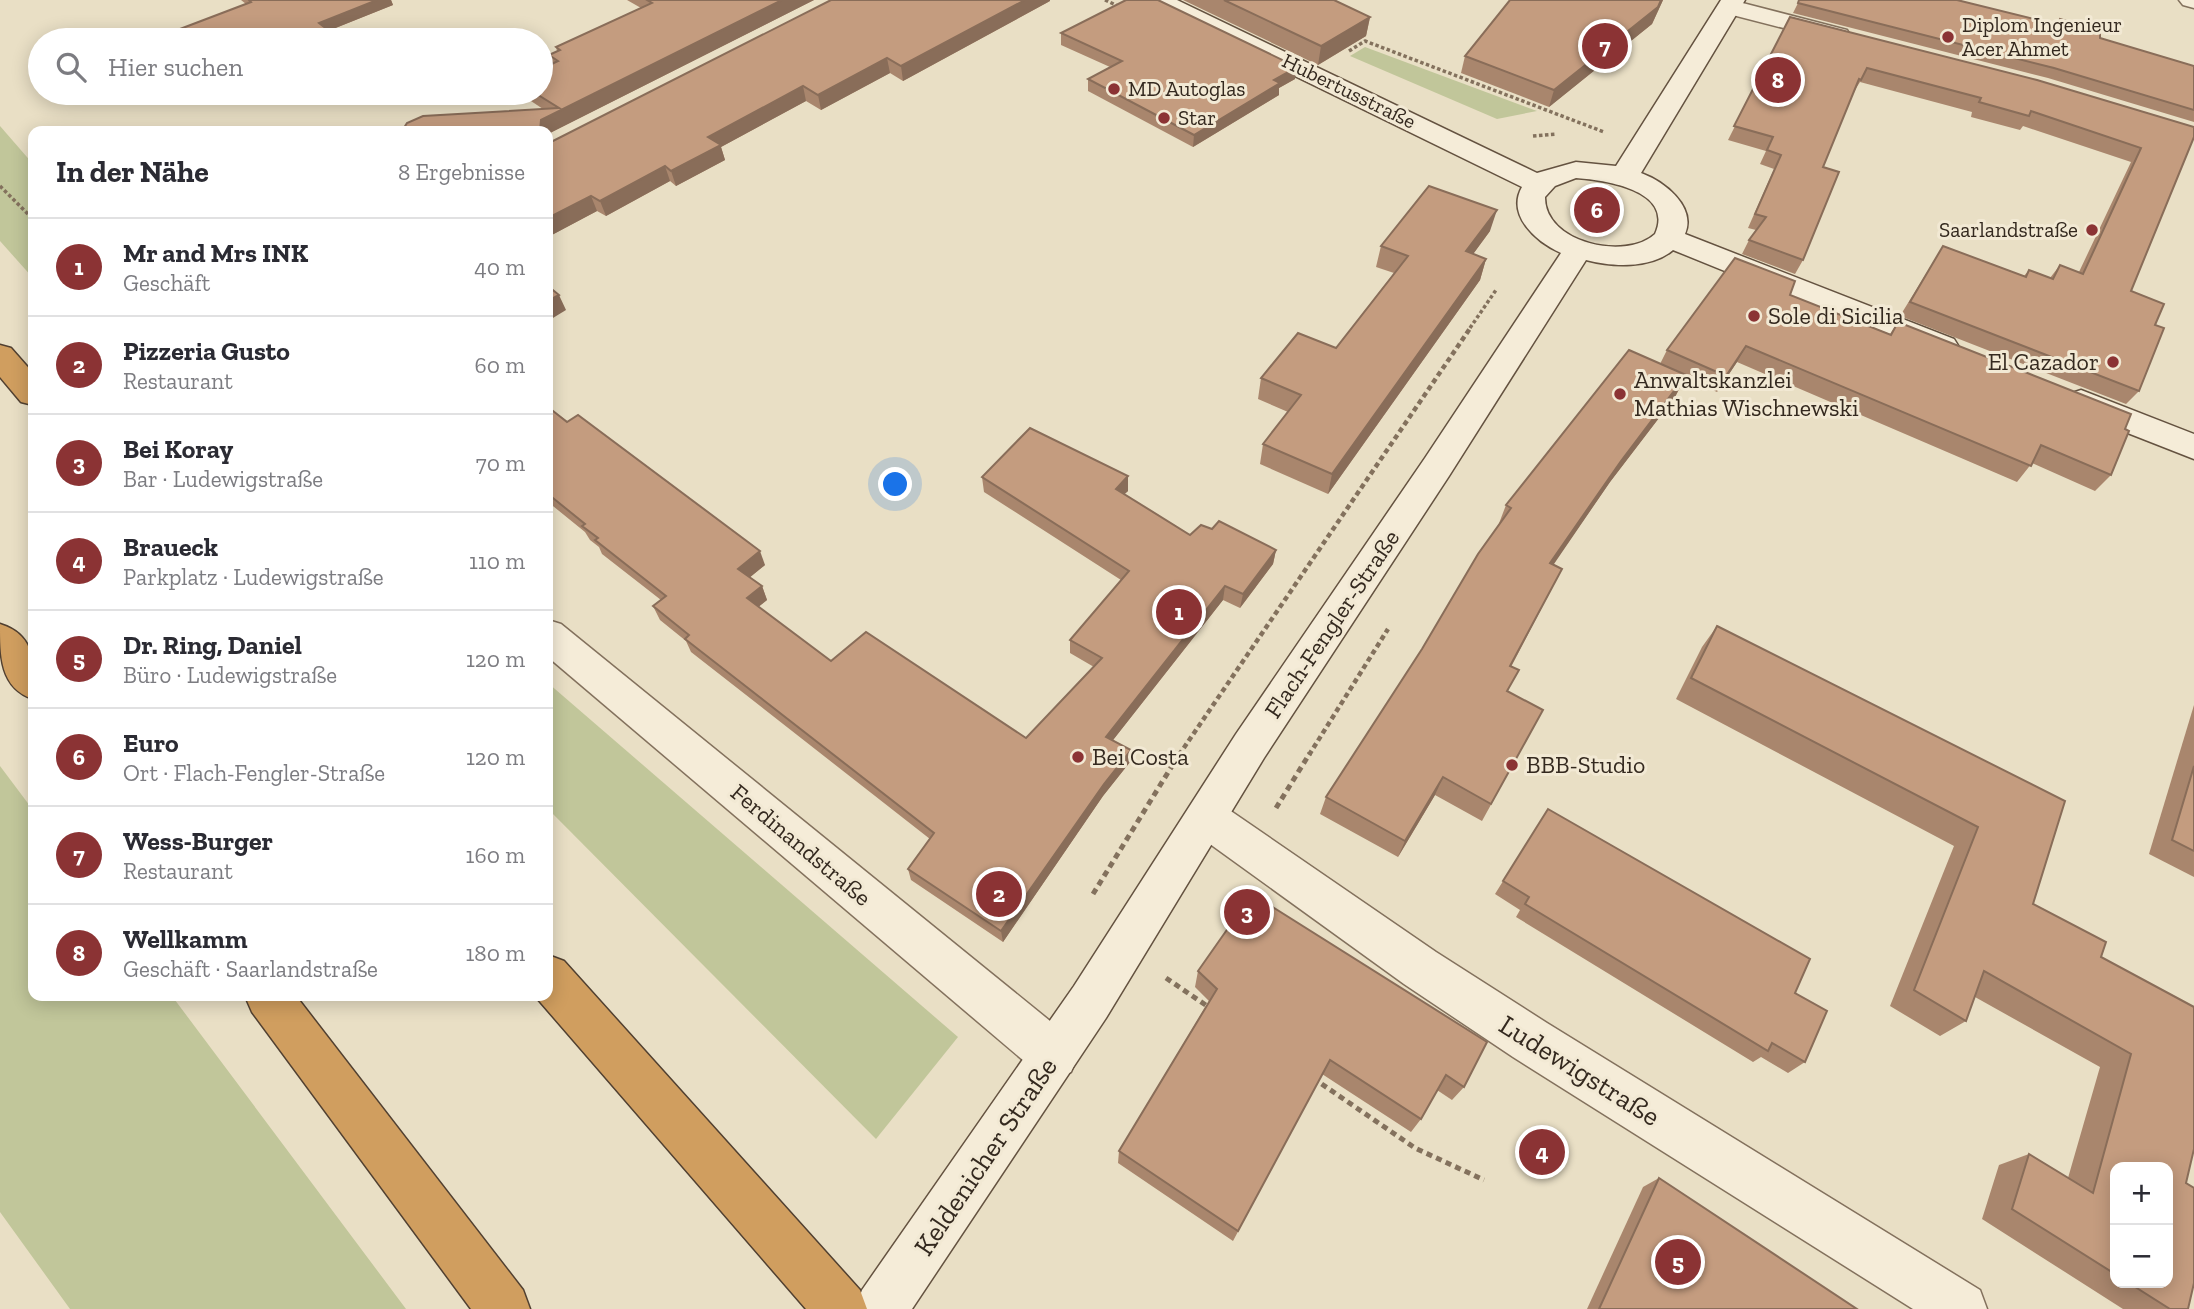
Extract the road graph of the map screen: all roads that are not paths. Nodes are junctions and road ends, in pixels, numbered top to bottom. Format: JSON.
{"nodes":[{"id":1,"x":1158,"y":0,"type":"edge"},
{"id":2,"x":1732,"y":3,"type":"edge"},
{"id":3,"x":1866,"y":42,"type":"edge"},
{"id":4,"x":1625,"y":176,"type":"junction"},
{"id":5,"x":1539,"y":184,"type":"junction"},
{"id":6,"x":1669,"y":238,"type":"junction"},
{"id":7,"x":1578,"y":249,"type":"junction"},
{"id":8,"x":0,"y":356,"type":"edge"},
{"id":9,"x":1973,"y":359,"type":"edge"},
{"id":10,"x":28,"y":388,"type":"edge"},
{"id":11,"x":2051,"y":390,"type":"edge"},
{"id":12,"x":2194,"y":447,"type":"edge"},
{"id":13,"x":0,"y":639,"type":"edge"},
{"id":14,"x":553,"y":639,"type":"edge"},
{"id":15,"x":28,"y":676,"type":"edge"},
{"id":16,"x":1207,"y":818,"type":"junction"},
{"id":17,"x":553,"y":983,"type":"edge"},
{"id":18,"x":272,"y":1001,"type":"edge"},
{"id":19,"x":1090,"y":1002,"type":"joint"},
{"id":20,"x":1054,"y":1055,"type":"junction"},
{"id":21,"x":504,"y":1309,"type":"edge"},
{"id":22,"x":841,"y":1309,"type":"edge"},
{"id":23,"x":881,"y":1309,"type":"edge"},
{"id":24,"x":1961,"y":1309,"type":"edge"}],
"edges":[{"from":1,"to":5,"type":"street","name":"Hubertusstraße"},
{"from":2,"to":3,"type":"street"},
{"from":2,"to":4,"type":"street"},
{"from":4,"to":5,"type":"street"},
{"from":4,"to":6,"type":"street"},
{"from":5,"to":7,"type":"street"},
{"from":6,"to":7,"type":"street"},
{"from":6,"to":9,"type":"street"},
{"from":7,"to":16,"type":"street","name":"Flach-Fengler-Straße"},
{"from":8,"to":10,"type":"highway"},
{"from":11,"to":12,"type":"street"},
{"from":13,"to":15,"type":"highway"},
{"from":14,"to":20,"type":"street","name":"Ferdinandstraße"},
{"from":16,"to":19,"type":"street","name":"Flach-Fengler-Straße"},
{"from":16,"to":24,"type":"street","name":"Ludewigstraße"},
{"from":17,"to":22,"type":"highway"},
{"from":18,"to":21,"type":"highway"},
{"from":19,"to":20,"type":"street","name":"Keldenicher Straße"},
{"from":20,"to":23,"type":"street","name":"Keldenicher Straße"}]}
